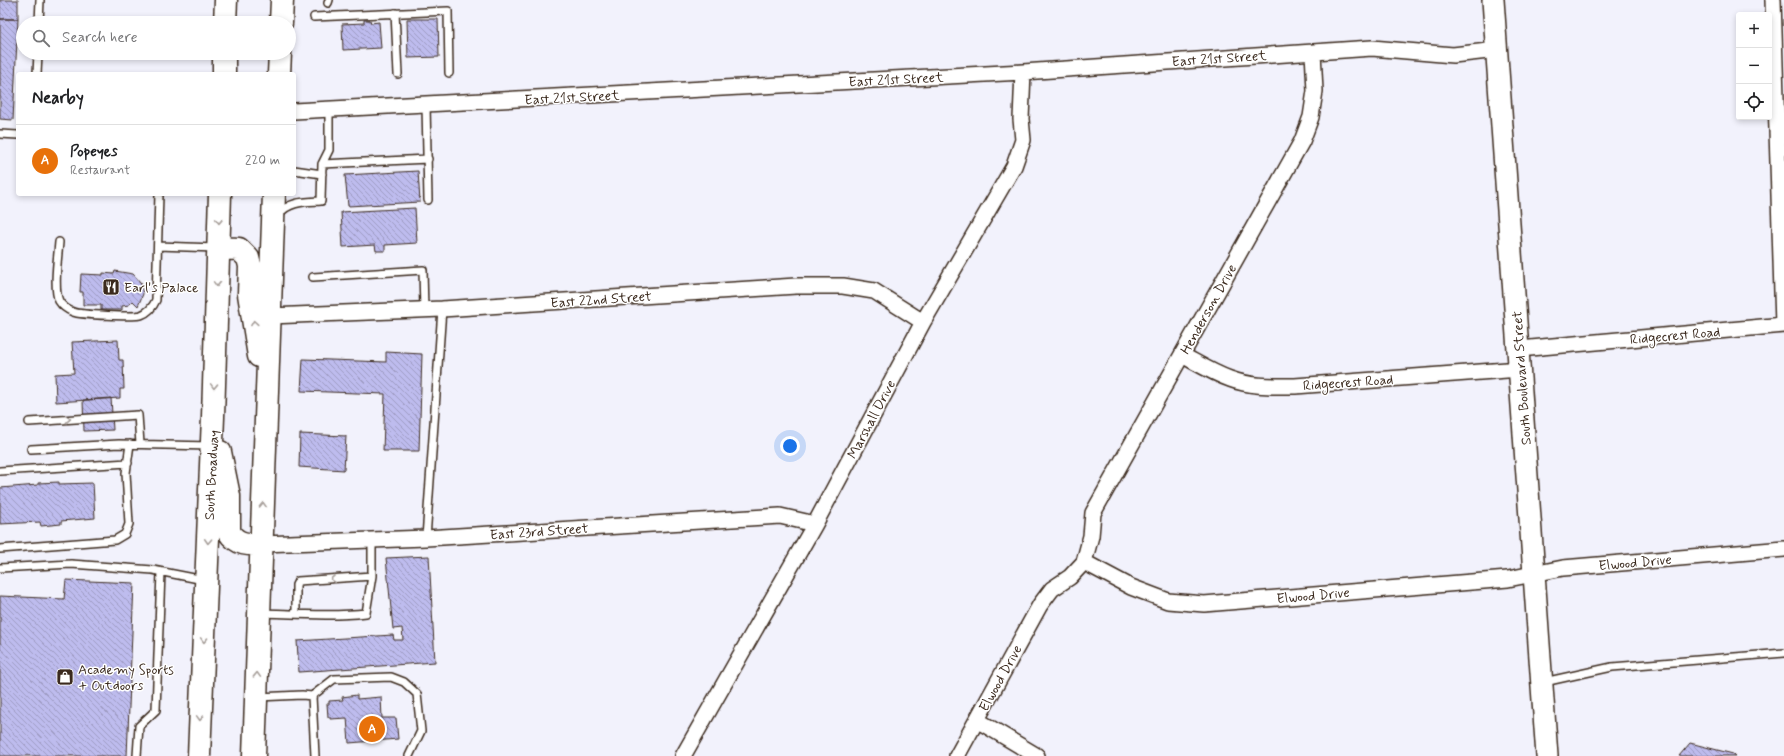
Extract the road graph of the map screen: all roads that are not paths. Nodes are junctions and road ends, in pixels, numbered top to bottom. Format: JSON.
{"nodes":[{"id":1,"x":40,"y":0,"type":"edge"},
{"id":2,"x":226,"y":0,"type":"edge"},
{"id":3,"x":282,"y":0,"type":"edge"},
{"id":4,"x":1493,"y":0,"type":"edge"},
{"id":5,"x":1773,"y":0,"type":"edge"},
{"id":6,"x":395,"y":13,"type":"junction"},
{"id":7,"x":40,"y":16,"type":"edge"},
{"id":8,"x":226,"y":16,"type":"edge"},
{"id":9,"x":281,"y":16,"type":"edge"},
{"id":10,"x":314,"y":17,"type":"dead end"},
{"id":11,"x":1497,"y":50,"type":"junction"},
{"id":12,"x":1313,"y":52,"type":"junction"},
{"id":13,"x":38,"y":60,"type":"edge"},
{"id":14,"x":224,"y":60,"type":"edge"},
{"id":15,"x":280,"y":60,"type":"edge"},
{"id":16,"x":38,"y":72,"type":"edge"},
{"id":17,"x":224,"y":72,"type":"edge"},
{"id":18,"x":279,"y":72,"type":"edge"},
{"id":19,"x":449,"y":72,"type":"dead end"},
{"id":20,"x":1023,"y":72,"type":"junction"},
{"id":21,"x":398,"y":74,"type":"dead end"},
{"id":22,"x":1780,"y":103,"type":"edge"},
{"id":23,"x":426,"y":105,"type":"junction"},
{"id":24,"x":329,"y":109,"type":"junction"},
{"id":25,"x":296,"y":111,"type":"edge"},
{"id":26,"x":0,"y":134,"type":"edge"},
{"id":27,"x":16,"y":135,"type":"edge"},
{"id":28,"x":428,"y":159,"type":"junction"},
{"id":29,"x":322,"y":164,"type":"junction"},
{"id":30,"x":296,"y":170,"type":"edge"},
{"id":31,"x":322,"y":174,"type":"junction"},
{"id":32,"x":160,"y":196,"type":"edge"},
{"id":33,"x":220,"y":196,"type":"edge"},
{"id":34,"x":274,"y":196,"type":"edge"},
{"id":35,"x":428,"y":200,"type":"dead end"},
{"id":36,"x":274,"y":220,"type":"junction"},
{"id":37,"x":59,"y":242,"type":"dead end"},
{"id":38,"x":158,"y":246,"type":"junction"},
{"id":39,"x":218,"y":248,"type":"junction"},
{"id":40,"x":313,"y":277,"type":"dead end"},
{"id":41,"x":442,"y":309,"type":"junction"},
{"id":42,"x":424,"y":310,"type":"junction"},
{"id":43,"x":270,"y":316,"type":"junction"},
{"id":44,"x":923,"y":322,"type":"junction"},
{"id":45,"x":1784,"y":325,"type":"edge"},
{"id":46,"x":1182,"y":355,"type":"junction"},
{"id":47,"x":1520,"y":359,"type":"junction"},
{"id":48,"x":267,"y":403,"type":"junction"},
{"id":49,"x":213,"y":417,"type":"junction"},
{"id":50,"x":29,"y":422,"type":"dead end"},
{"id":51,"x":130,"y":444,"type":"junction"},
{"id":52,"x":140,"y":444,"type":"junction"},
{"id":53,"x":212,"y":446,"type":"junction"},
{"id":54,"x":31,"y":449,"type":"dead end"},
{"id":55,"x":128,"y":463,"type":"junction"},
{"id":56,"x":0,"y":472,"type":"edge"},
{"id":57,"x":815,"y":524,"type":"junction"},
{"id":58,"x":426,"y":538,"type":"junction"},
{"id":59,"x":372,"y":540,"type":"junction"},
{"id":60,"x":262,"y":544,"type":"junction"},
{"id":61,"x":0,"y":549,"type":"edge"},
{"id":62,"x":1784,"y":549,"type":"edge"},
{"id":63,"x":1084,"y":562,"type":"junction"},
{"id":64,"x":0,"y":568,"type":"edge"},
{"id":65,"x":161,"y":572,"type":"junction"},
{"id":66,"x":1535,"y":574,"type":"junction"},
{"id":67,"x":372,"y":576,"type":"junction"},
{"id":68,"x":206,"y":580,"type":"junction"},
{"id":69,"x":259,"y":613,"type":"junction"},
{"id":70,"x":296,"y":614,"type":"junction"},
{"id":71,"x":1784,"y":653,"type":"edge"},
{"id":72,"x":1542,"y":683,"type":"junction"},
{"id":73,"x":312,"y":696,"type":"junction"},
{"id":74,"x":256,"y":697,"type":"junction"},
{"id":75,"x":977,"y":720,"type":"junction"},
{"id":76,"x":137,"y":756,"type":"edge"},
{"id":77,"x":199,"y":756,"type":"edge"},
{"id":78,"x":254,"y":756,"type":"edge"},
{"id":79,"x":315,"y":756,"type":"edge"},
{"id":80,"x":409,"y":756,"type":"edge"},
{"id":81,"x":683,"y":756,"type":"edge"},
{"id":82,"x":957,"y":756,"type":"edge"},
{"id":83,"x":1037,"y":756,"type":"edge"},
{"id":84,"x":1547,"y":756,"type":"edge"}],
"edges":[{"from":1,"to":7,"type":"lane"},
{"from":2,"to":8,"type":"main road"},
{"from":3,"to":9,"type":"main road"},
{"from":4,"to":11,"type":"main road","name":"South Boulevard Street"},
{"from":5,"to":22,"type":"street"},
{"from":6,"to":10,"type":"lane"},
{"from":6,"to":19,"type":"lane"},
{"from":6,"to":21,"type":"lane"},
{"from":11,"to":12,"type":"street","name":"East 21st Street"},
{"from":11,"to":47,"type":"main road","name":"South Boulevard Street"},
{"from":12,"to":20,"type":"street","name":"East 21st Street"},
{"from":12,"to":46,"type":"street","name":"Henderson Drive"},
{"from":13,"to":16,"type":"lane"},
{"from":14,"to":17,"type":"main road"},
{"from":15,"to":18,"type":"main road"},
{"from":20,"to":23,"type":"street","name":"East 21st Street"},
{"from":20,"to":44,"type":"street","name":"Marshall Drive"},
{"from":22,"to":45,"type":"street"},
{"from":23,"to":24,"type":"street","name":"East 21st Street"},
{"from":23,"to":28,"type":"lane"},
{"from":24,"to":25,"type":"street","name":"East 21st Street"},
{"from":24,"to":29,"type":"lane"},
{"from":26,"to":27,"type":"lane"},
{"from":28,"to":29,"type":"lane"},
{"from":28,"to":35,"type":"lane"},
{"from":29,"to":31,"type":"lane"},
{"from":30,"to":31,"type":"lane"},
{"from":31,"to":36,"type":"lane"},
{"from":32,"to":38,"type":"lane"},
{"from":33,"to":39,"type":"main road","name":"South Broadway","one_way":true},
{"from":34,"to":36,"type":"main road"},
{"from":36,"to":43,"type":"main road"},
{"from":37,"to":38,"type":"lane"},
{"from":38,"to":39,"type":"lane"},
{"from":48,"to":39,"type":"main road","one_way":true},
{"from":39,"to":49,"type":"main road","name":"South Broadway","one_way":true},
{"from":40,"to":42,"type":"lane"},
{"from":41,"to":42,"type":"street","name":"East 22nd Street"},
{"from":41,"to":44,"type":"street","name":"East 22nd Street"},
{"from":41,"to":58,"type":"lane"},
{"from":42,"to":43,"type":"street","name":"East 22nd Street"},
{"from":43,"to":48,"type":"main road"},
{"from":44,"to":57,"type":"street","name":"Marshall Drive"},
{"from":45,"to":47,"type":"street","name":"Ridgecrest Road"},
{"from":46,"to":47,"type":"street","name":"Ridgecrest Road"},
{"from":46,"to":63,"type":"street","name":"Henderson Drive"},
{"from":47,"to":66,"type":"main road","name":"South Boulevard Street"},
{"from":60,"to":48,"type":"main road","one_way":true},
{"from":49,"to":53,"type":"main road","name":"South Broadway"},
{"from":49,"to":60,"type":"main road"},
{"from":50,"to":52,"type":"lane","one_way":true},
{"from":51,"to":52,"type":"lane"},
{"from":51,"to":54,"type":"lane"},
{"from":51,"to":55,"type":"lane"},
{"from":52,"to":53,"type":"lane"},
{"from":53,"to":68,"type":"main road","name":"South Broadway","one_way":true},
{"from":55,"to":56,"type":"lane"},
{"from":55,"to":61,"type":"lane"},
{"from":57,"to":58,"type":"street","name":"East 23rd Street"},
{"from":57,"to":81,"type":"street","name":"Marshall Drive"},
{"from":58,"to":59,"type":"street","name":"East 23rd Street"},
{"from":59,"to":60,"type":"street","name":"East 23rd Street"},
{"from":59,"to":67,"type":"lane"},
{"from":60,"to":69,"type":"main road"},
{"from":62,"to":66,"type":"street","name":"Elwood Drive"},
{"from":63,"to":66,"type":"street","name":"Elwood Drive"},
{"from":63,"to":75,"type":"street","name":"Elwood Drive"},
{"from":64,"to":65,"type":"lane"},
{"from":65,"to":68,"type":"lane"},
{"from":65,"to":76,"type":"lane"},
{"from":66,"to":72,"type":"main road","name":"South Boulevard Street"},
{"from":67,"to":70,"type":"lane"},
{"from":67,"to":70,"type":"lane","one_way":true},
{"from":68,"to":77,"type":"main road","name":"South Broadway","one_way":true},
{"from":69,"to":70,"type":"lane"},
{"from":74,"to":69,"type":"main road","one_way":true},
{"from":71,"to":72,"type":"lane"},
{"from":72,"to":84,"type":"main road","name":"South Boulevard Street"},
{"from":73,"to":74,"type":"lane"},
{"from":73,"to":79,"type":"lane"},
{"from":73,"to":80,"type":"lane"},
{"from":74,"to":78,"type":"main road"},
{"from":75,"to":82,"type":"street","name":"Elwood Drive"},
{"from":75,"to":83,"type":"street"}]}
